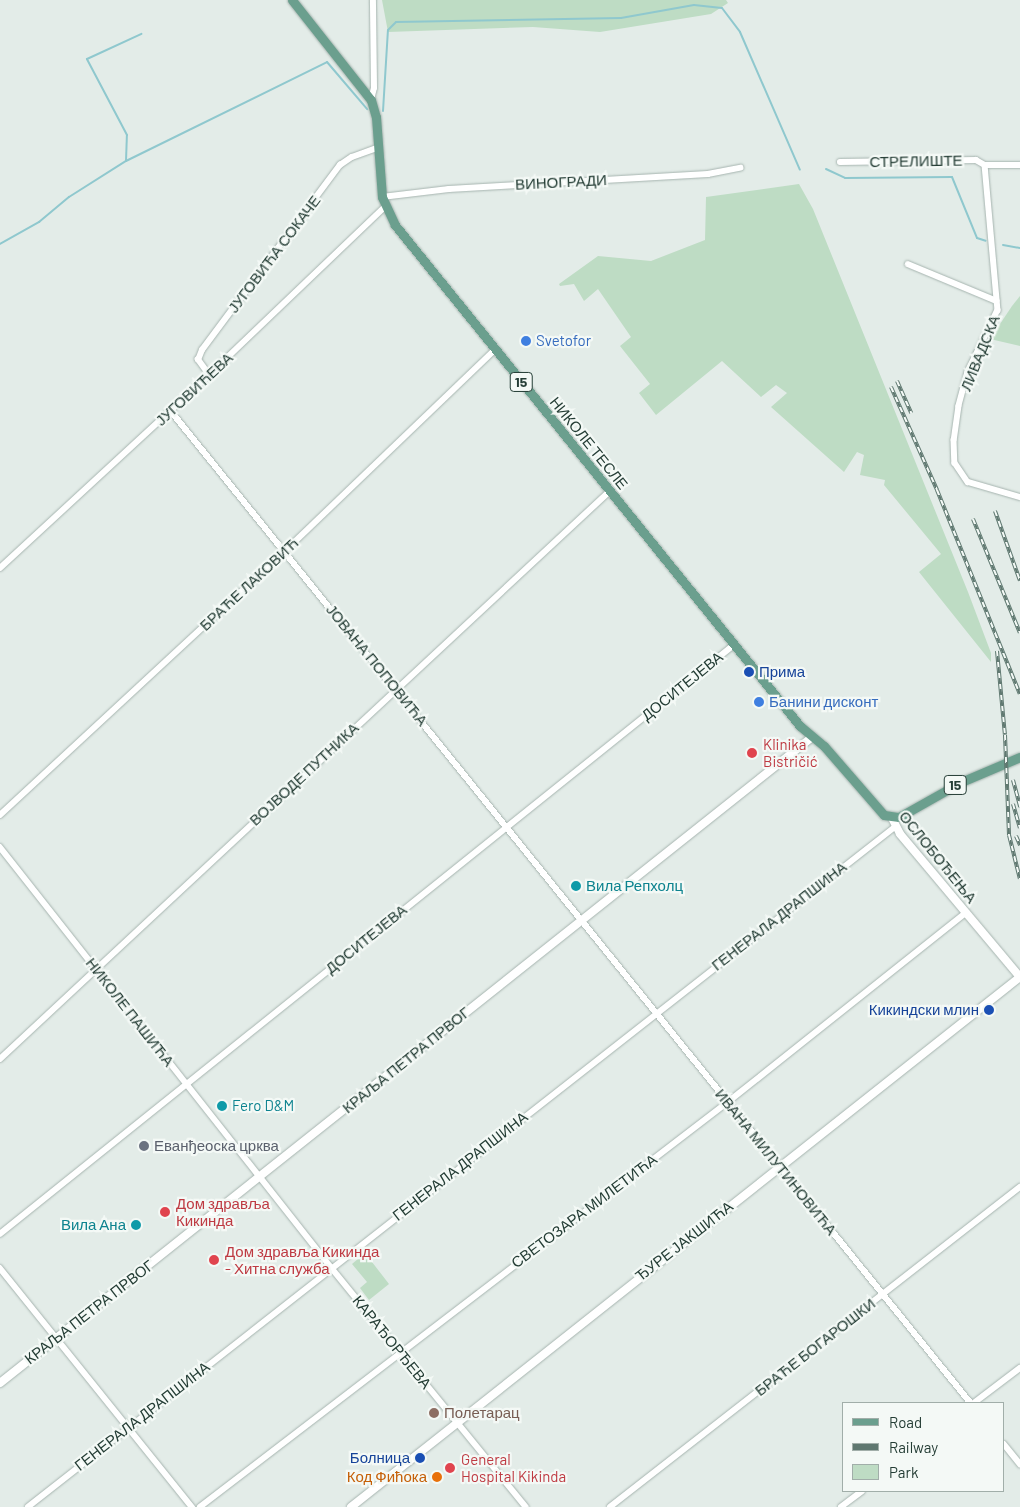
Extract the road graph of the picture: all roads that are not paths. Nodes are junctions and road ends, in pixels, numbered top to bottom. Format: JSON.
{"nodes":[{"id":1,"x":292,"y":0,"type":"edge"},
{"id":2,"x":373,"y":0,"type":"edge"},
{"id":3,"x":371,"y":100,"type":"junction"},
{"id":4,"x":377,"y":148,"type":"junction"},
{"id":5,"x":840,"y":162,"type":"dead end"},
{"id":6,"x":985,"y":165,"type":"junction"},
{"id":7,"x":1020,"y":165,"type":"edge"},
{"id":8,"x":740,"y":168,"type":"dead end"},
{"id":9,"x":382,"y":197,"type":"junction"},
{"id":10,"x":384,"y":207,"type":"junction"},
{"id":11,"x":908,"y":264,"type":"dead end"},
{"id":12,"x":997,"y":301,"type":"junction"},
{"id":13,"x":496,"y":350,"type":"junction"},
{"id":14,"x":209,"y":376,"type":"junction"},
{"id":15,"x":171,"y":411,"type":"junction"},
{"id":16,"x":610,"y":491,"type":"junction"},
{"id":17,"x":1020,"y":497,"type":"edge"},
{"id":18,"x":284,"y":552,"type":"junction"},
{"id":19,"x":0,"y":568,"type":"edge"},
{"id":20,"x":734,"y":645,"type":"junction"},
{"id":21,"x":396,"y":688,"type":"junction"},
{"id":22,"x":812,"y":737,"type":"junction"},
{"id":23,"x":1020,"y":757,"type":"edge"},
{"id":24,"x":0,"y":815,"type":"edge"},
{"id":25,"x":893,"y":822,"type":"junction"},
{"id":26,"x":507,"y":826,"type":"junction"},
{"id":27,"x":0,"y":848,"type":"edge"},
{"id":28,"x":966,"y":913,"type":"junction"},
{"id":29,"x":581,"y":921,"type":"junction"},
{"id":30,"x":96,"y":969,"type":"junction"},
{"id":31,"x":1020,"y":977,"type":"edge"},
{"id":32,"x":656,"y":1012,"type":"junction"},
{"id":33,"x":0,"y":1059,"type":"edge"},
{"id":34,"x":186,"y":1083,"type":"junction"},
{"id":35,"x":728,"y":1102,"type":"junction"},
{"id":36,"x":779,"y":1166,"type":"junction"},
{"id":37,"x":259,"y":1177,"type":"junction"},
{"id":38,"x":1020,"y":1187,"type":"edge"},
{"id":39,"x":0,"y":1234,"type":"edge"},
{"id":40,"x":331,"y":1267,"type":"junction"},
{"id":41,"x":0,"y":1268,"type":"edge"},
{"id":42,"x":883,"y":1294,"type":"junction"},
{"id":43,"x":57,"y":1338,"type":"junction"},
{"id":44,"x":399,"y":1352,"type":"junction"},
{"id":45,"x":1020,"y":1368,"type":"edge"},
{"id":46,"x":0,"y":1383,"type":"edge"},
{"id":47,"x":971,"y":1402,"type":"edge"},
{"id":48,"x":973,"y":1402,"type":"edge"},
{"id":49,"x":456,"y":1422,"type":"junction"},
{"id":50,"x":128,"y":1428,"type":"junction"},
{"id":51,"x":1005,"y":1445,"type":"edge"},
{"id":52,"x":1020,"y":1464,"type":"edge"},
{"id":53,"x":861,"y":1492,"type":"edge"},
{"id":54,"x":28,"y":1507,"type":"edge"},
{"id":55,"x":192,"y":1507,"type":"edge"},
{"id":56,"x":200,"y":1507,"type":"edge"},
{"id":57,"x":351,"y":1507,"type":"edge"},
{"id":58,"x":526,"y":1507,"type":"edge"},
{"id":59,"x":610,"y":1507,"type":"edge"},
{"id":60,"x":841,"y":1507,"type":"edge"}],
"edges":[{"from":1,"to":3,"type":"main road","name":"НИКОЛЕ ТЕСЛЕ","number":"15"},
{"from":2,"to":3,"type":"street"},
{"from":3,"to":4,"type":"main road","name":"НИКОЛЕ ТЕСЛЕ","number":"15"},
{"from":4,"to":9,"type":"main road","name":"НИКОЛЕ ТЕСЛЕ","number":"15"},
{"from":4,"to":14,"type":"street","name":"ЈУГОВИЋА СОКАЧЕ"},
{"from":5,"to":6,"type":"street","name":"СТРЕЛИШТЕ"},
{"from":6,"to":7,"type":"street","name":"СТРЕЛИШТЕ"},
{"from":6,"to":12,"type":"street","name":"ЛИВАДСКА"},
{"from":8,"to":9,"type":"street","name":"ВИНОГРАДИ"},
{"from":9,"to":10,"type":"main road","name":"НИКОЛЕ ТЕСЛЕ","number":"15"},
{"from":10,"to":13,"type":"main road","name":"НИКОЛЕ ТЕСЛЕ","number":"15"},
{"from":10,"to":14,"type":"street","name":"ЈУГОВИЋЕВА"},
{"from":11,"to":12,"type":"street"},
{"from":12,"to":17,"type":"street","name":"ЛИВАДСКА"},
{"from":13,"to":16,"type":"main road","name":"НИКОЛЕ ТЕСЛЕ","number":"15"},
{"from":13,"to":18,"type":"street","name":"БРАЋЕ ЛАКОВИЋ"},
{"from":14,"to":15,"type":"street","name":"ЈУГОВИЋЕВА"},
{"from":15,"to":18,"type":"street","name":"ЈОВАНА ПОПОВИЋА"},
{"from":15,"to":19,"type":"street","name":"ЈУГОВИЋЕВА"},
{"from":16,"to":20,"type":"main road","name":"НИКОЛЕ ТЕСЛЕ","number":"15"},
{"from":16,"to":21,"type":"street","name":"ВОЈВОДЕ ПУТНИКА"},
{"from":18,"to":21,"type":"street","name":"ЈОВАНА ПОПОВИЋА"},
{"from":18,"to":24,"type":"street","name":"БРАЋЕ ЛАКОВИЋ"},
{"from":20,"to":22,"type":"main road","name":"НИКОЛЕ ТЕСЛЕ","number":"15"},
{"from":20,"to":26,"type":"street","name":"ДОСИТЕЈЕВА"},
{"from":21,"to":26,"type":"street","name":"ЈОВАНА ПОПОВИЋА"},
{"from":21,"to":30,"type":"street","name":"ВОЈВОДЕ ПУТНИКА"},
{"from":22,"to":25,"type":"main road","name":"ОСЛОБОЂЕЊА","number":"15"},
{"from":22,"to":29,"type":"main road","name":"КРАЉА ПЕТРА ПРВОГ"},
{"from":23,"to":25,"type":"main road","number":"15"},
{"from":25,"to":28,"type":"main road","name":"ОСЛОБОЂЕЊА"},
{"from":25,"to":32,"type":"street","name":"ГЕНЕРАЛА ДРАПШИНА"},
{"from":26,"to":29,"type":"street","name":"ЈОВАНА ПОПОВИЋА"},
{"from":26,"to":34,"type":"street","name":"ДОСИТЕЈЕВА"},
{"from":27,"to":30,"type":"street","name":"НИКОЛЕ ПАШИЋА"},
{"from":28,"to":31,"type":"main road","name":"ОСЛОБОЂЕЊА"},
{"from":28,"to":35,"type":"street","name":"СВЕТОЗАРА МИЛЕТИЋА"},
{"from":29,"to":32,"type":"street","name":"ИВАНА МИЛУТИНОВИЋА"},
{"from":29,"to":37,"type":"main road","name":"КРАЉА ПЕТРА ПРВОГ"},
{"from":30,"to":33,"type":"street","name":"ВОЈВОДЕ ПУТНИКА"},
{"from":30,"to":34,"type":"street","name":"НИКОЛЕ ПАШИЋА"},
{"from":31,"to":36,"type":"main road","name":"ЂУРЕ ЈАКШИЋА"},
{"from":32,"to":35,"type":"street","name":"ИВАНА МИЛУТИНОВИЋА"},
{"from":32,"to":40,"type":"street","name":"ГЕНЕРАЛА ДРАПШИНА"},
{"from":34,"to":37,"type":"street","name":"НИКОЛЕ ПАШИЋА"},
{"from":34,"to":39,"type":"street","name":"ДОСИТЕЈЕВА"},
{"from":35,"to":36,"type":"street","name":"ИВАНА МИЛУТИНОВИЋА"},
{"from":35,"to":44,"type":"street","name":"СВЕТОЗАРА МИЛЕТИЋА"},
{"from":36,"to":42,"type":"street","name":"ИВАНА МИЛУТИНОВИЋА"},
{"from":36,"to":49,"type":"main road","name":"ЂУРЕ ЈАКШИЋА"},
{"from":37,"to":40,"type":"street","name":"КАРАЂОРЂЕВА"},
{"from":37,"to":43,"type":"main road","name":"КРАЉА ПЕТРА ПРВОГ"},
{"from":38,"to":42,"type":"street","name":"БРАЋЕ БОГАРОШКИ"},
{"from":40,"to":44,"type":"street","name":"КАРАЂОРЂЕВА"},
{"from":40,"to":50,"type":"street","name":"ГЕНЕРАЛА ДРАПШИНА"},
{"from":41,"to":43,"type":"street"},
{"from":42,"to":47,"type":"street","name":"ИВАНА МИЛУТИНОВИЋА"},
{"from":42,"to":59,"type":"street","name":"БРАЋЕ БОГАРОШКИ"},
{"from":43,"to":46,"type":"main road","name":"КРАЉА ПЕТРА ПРВОГ"},
{"from":43,"to":50,"type":"street"},
{"from":44,"to":49,"type":"street","name":"КАРАЂОРЂЕВА"},
{"from":44,"to":56,"type":"street","name":"СВЕТОЗАРА МИЛЕТИЋА"},
{"from":45,"to":48,"type":"street"},
{"from":49,"to":57,"type":"main road","name":"ЂУРЕ ЈАКШИЋА"},
{"from":49,"to":58,"type":"street","name":"КАРАЂОРЂЕВА"},
{"from":50,"to":54,"type":"street","name":"ГЕНЕРАЛА ДРАПШИНА"},
{"from":50,"to":55,"type":"street"},
{"from":51,"to":52,"type":"street"},
{"from":53,"to":60,"type":"street"}]}
